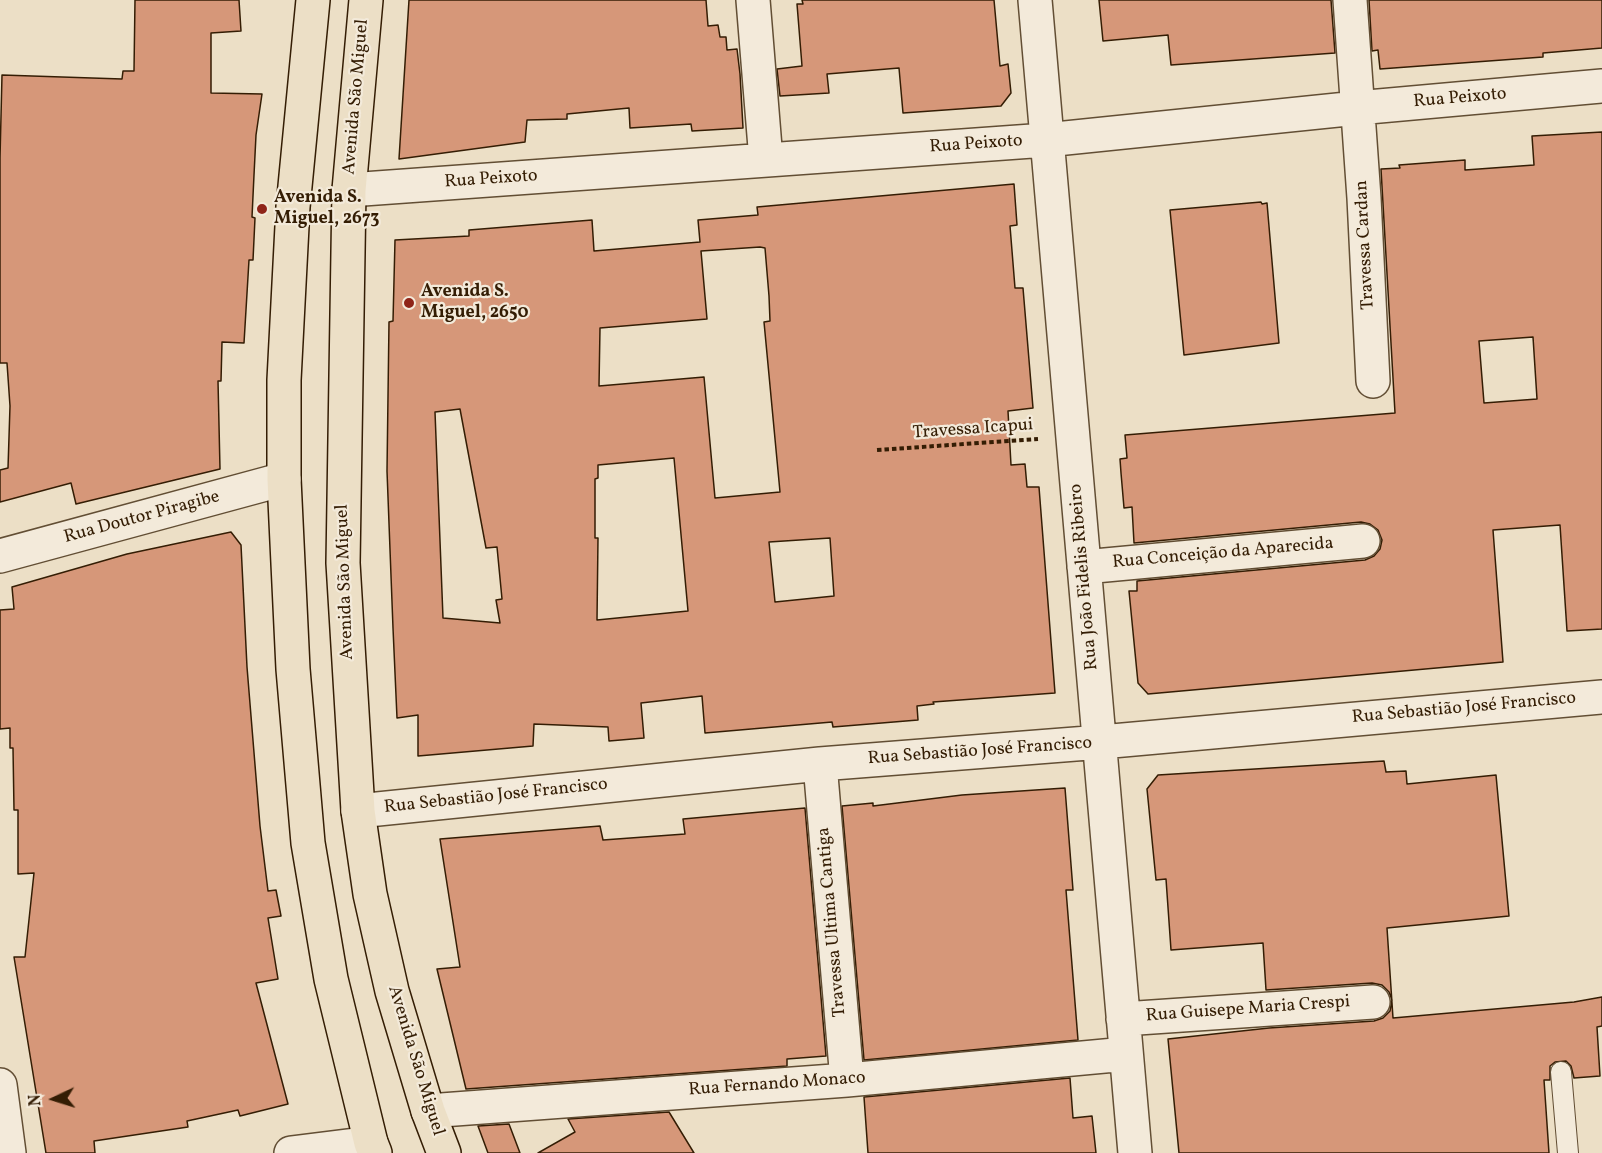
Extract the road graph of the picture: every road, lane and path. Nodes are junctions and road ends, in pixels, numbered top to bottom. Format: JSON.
{"nodes":[{"id":1,"x":314,"y":0,"type":"edge"},
{"id":2,"x":366,"y":0,"type":"edge"},
{"id":3,"x":753,"y":0,"type":"edge"},
{"id":4,"x":1035,"y":0,"type":"edge"},
{"id":5,"x":1350,"y":0,"type":"edge"},
{"id":6,"x":1602,"y":86,"type":"edge"},
{"id":7,"x":1357,"y":108,"type":"junction"},
{"id":8,"x":1046,"y":140,"type":"junction"},
{"id":9,"x":766,"y":160,"type":"junction"},
{"id":10,"x":349,"y":190,"type":"junction"},
{"id":11,"x":1373,"y":381,"type":"dead end"},
{"id":12,"x":1072,"y":437,"type":"junction"},
{"id":13,"x":877,"y":450,"type":"dead end"},
{"id":14,"x":284,"y":479,"type":"junction"},
{"id":15,"x":1363,"y":541,"type":"dead end"},
{"id":16,"x":0,"y":556,"type":"edge"},
{"id":17,"x":1084,"y":567,"type":"junction"},
{"id":18,"x":1602,"y":697,"type":"edge"},
{"id":19,"x":1101,"y":742,"type":"junction"},
{"id":20,"x":820,"y":764,"type":"junction"},
{"id":21,"x":358,"y":811,"type":"junction"},
{"id":22,"x":1373,"y":1002,"type":"dead end"},
{"id":23,"x":1124,"y":1019,"type":"junction"},
{"id":24,"x":1126,"y":1054,"type":"junction"},
{"id":25,"x":1561,"y":1072,"type":"dead end"},
{"id":26,"x":847,"y":1080,"type":"junction"},
{"id":27,"x":0,"y":1085,"type":"edge"},
{"id":28,"x":428,"y":1112,"type":"junction"},
{"id":29,"x":373,"y":1148,"type":"edge"},
{"id":30,"x":9,"y":1153,"type":"edge"},
{"id":31,"x":291,"y":1153,"type":"edge"},
{"id":32,"x":444,"y":1153,"type":"edge"},
{"id":33,"x":1136,"y":1153,"type":"edge"},
{"id":34,"x":1568,"y":1153,"type":"edge"}],
"edges":[{"from":1,"to":14,"type":"main road"},
{"from":2,"to":10,"type":"main road","name":"Avenida São Miguel"},
{"from":3,"to":9,"type":"street"},
{"from":4,"to":8,"type":"street","name":"Rua João Fidelis Ribeiro"},
{"from":5,"to":7,"type":"street","name":"Travessa Cardan"},
{"from":6,"to":7,"type":"street","name":"Rua Peixoto"},
{"from":7,"to":8,"type":"street","name":"Rua Peixoto"},
{"from":7,"to":11,"type":"street","name":"Travessa Cardan"},
{"from":8,"to":9,"type":"street","name":"Rua Peixoto"},
{"from":8,"to":12,"type":"street","name":"Rua João Fidelis Ribeiro"},
{"from":9,"to":10,"type":"street","name":"Rua Peixoto"},
{"from":10,"to":21,"type":"main road","name":"Avenida São Miguel"},
{"from":12,"to":13,"type":"path","name":"Travessa Icapui"},
{"from":12,"to":17,"type":"street","name":"Rua João Fidelis Ribeiro"},
{"from":14,"to":16,"type":"street","name":"Rua Doutor Piragibe"},
{"from":14,"to":29,"type":"main road"},
{"from":15,"to":17,"type":"street","name":"Rua Conceição da Aparecida"},
{"from":17,"to":19,"type":"street","name":"Rua João Fidelis Ribeiro"},
{"from":18,"to":19,"type":"street","name":"Rua Sebastião José Francisco"},
{"from":19,"to":20,"type":"street","name":"Rua Sebastião José Francisco"},
{"from":19,"to":23,"type":"street","name":"Rua João Fidelis Ribeiro"},
{"from":20,"to":21,"type":"street","name":"Rua Sebastião José Francisco"},
{"from":20,"to":26,"type":"street","name":"Travessa Ultima Cantiga"},
{"from":21,"to":28,"type":"main road","name":"Avenida São Miguel"},
{"from":22,"to":23,"type":"street","name":"Rua Guisepe Maria Crespi"},
{"from":23,"to":24,"type":"street","name":"Rua João Fidelis Ribeiro"},
{"from":24,"to":26,"type":"street","name":"Rua Fernando Monaco"},
{"from":24,"to":33,"type":"street","name":"Rua João Fidelis Ribeiro"},
{"from":25,"to":34,"type":"lane"},
{"from":26,"to":28,"type":"street","name":"Rua Fernando Monaco"},
{"from":27,"to":30,"type":"street"},
{"from":28,"to":32,"type":"main road","name":"Avenida São Miguel"},
{"from":29,"to":31,"type":"street"}]}
